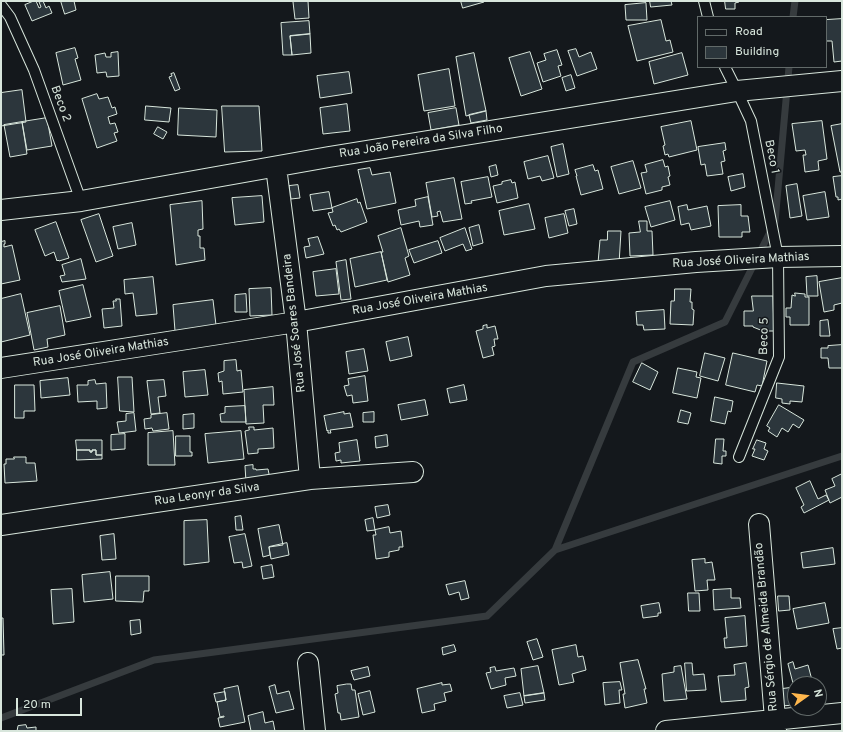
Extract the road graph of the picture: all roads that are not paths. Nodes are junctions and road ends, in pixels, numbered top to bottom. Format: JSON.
{"nodes":[{"id":1,"x":704,"y":1,"type":"edge"},
{"id":2,"x":1,"y":5,"type":"edge"},
{"id":3,"x":708,"y":16,"type":"edge"},
{"id":4,"x":726,"y":68,"type":"edge"},
{"id":5,"x":842,"y":81,"type":"edge"},
{"id":6,"x":737,"y":91,"type":"junction"},
{"id":7,"x":276,"y":167,"type":"junction"},
{"id":8,"x":81,"y":201,"type":"junction"},
{"id":9,"x":1,"y":210,"type":"edge"},
{"id":10,"x":842,"y":256,"type":"edge"},
{"id":11,"x":778,"y":257,"type":"junction"},
{"id":12,"x":296,"y":322,"type":"junction"},
{"id":13,"x":1,"y":368,"type":"edge"},
{"id":14,"x":740,"y":457,"type":"dead end"},
{"id":15,"x":413,"y":472,"type":"dead end"},
{"id":16,"x":310,"y":479,"type":"junction"},
{"id":17,"x":759,"y":524,"type":"dead end"},
{"id":18,"x":1,"y":525,"type":"edge"},
{"id":19,"x":308,"y":663,"type":"dead end"},
{"id":20,"x":842,"y":713,"type":"edge"},
{"id":21,"x":775,"y":725,"type":"edge"},
{"id":22,"x":315,"y":731,"type":"edge"},
{"id":23,"x":666,"y":731,"type":"edge"}],
"edges":[{"from":1,"to":3,"type":"lane"},
{"from":2,"to":8,"type":"lane","name":"Beco 2"},
{"from":4,"to":6,"type":"lane","name":"Beco 1"},
{"from":5,"to":6,"type":"street","name":"Rua João Pereira da Silva Filho"},
{"from":6,"to":7,"type":"street","name":"Rua João Pereira da Silva Filho"},
{"from":6,"to":11,"type":"lane","name":"Beco 1"},
{"from":7,"to":8,"type":"street","name":"Rua João Pereira da Silva Filho"},
{"from":7,"to":12,"type":"street","name":"Rua José Soares Bandeira"},
{"from":8,"to":9,"type":"street","name":"Rua João Pereira da Silva Filho"},
{"from":10,"to":11,"type":"street","name":"Rua José Oliveira Mathias"},
{"from":11,"to":12,"type":"street","name":"Rua José Oliveira Mathias"},
{"from":11,"to":14,"type":"lane","name":"Beco 5"},
{"from":12,"to":13,"type":"street","name":"Rua José Oliveira Mathias"},
{"from":12,"to":16,"type":"street","name":"Rua José Soares Bandeira"},
{"from":15,"to":16,"type":"street","name":"Rua Leonyr da Silva"},
{"from":16,"to":18,"type":"street","name":"Rua Leonyr da Silva"},
{"from":17,"to":21,"type":"street","name":"Rua Sérgio de Almeida Brandão"},
{"from":19,"to":22,"type":"street"},
{"from":20,"to":21,"type":"street"},
{"from":21,"to":23,"type":"street"}]}
